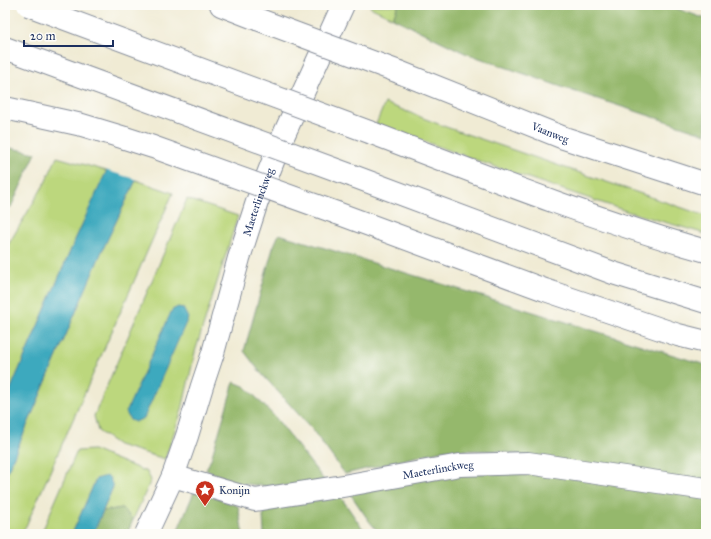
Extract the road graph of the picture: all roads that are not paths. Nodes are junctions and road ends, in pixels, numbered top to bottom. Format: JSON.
{"nodes":[{"id":1,"x":28,"y":5,"type":"edge"},
{"id":2,"x":221,"y":5,"type":"edge"},
{"id":3,"x":238,"y":5,"type":"edge"},
{"id":4,"x":343,"y":5,"type":"edge"},
{"id":5,"x":257,"y":19,"type":"junction"},
{"id":6,"x":5,"y":48,"type":"edge"},
{"id":7,"x":5,"y":108,"type":"edge"},
{"id":8,"x":706,"y":184,"type":"edge"},
{"id":9,"x":706,"y":251,"type":"edge"},
{"id":10,"x":706,"y":302,"type":"edge"},
{"id":11,"x":706,"y":342,"type":"edge"},
{"id":12,"x":174,"y":476,"type":"junction"},
{"id":13,"x":706,"y":489,"type":"edge"},
{"id":14,"x":146,"y":534,"type":"edge"}],
"edges":[{"from":1,"to":9,"type":"main road","bridge":true},
{"from":2,"to":5,"type":"main road","name":"Vaanweg"},
{"from":3,"to":5,"type":"main road"},
{"from":4,"to":12,"type":"main road","name":"Maeterlinckweg"},
{"from":5,"to":8,"type":"main road","name":"Vaanweg","bridge":true},
{"from":6,"to":10,"type":"main road","bridge":true},
{"from":7,"to":11,"type":"main road","bridge":true},
{"from":12,"to":13,"type":"main road","name":"Maeterlinckweg"},
{"from":12,"to":14,"type":"main road","name":"Maeterlinckweg"}]}
